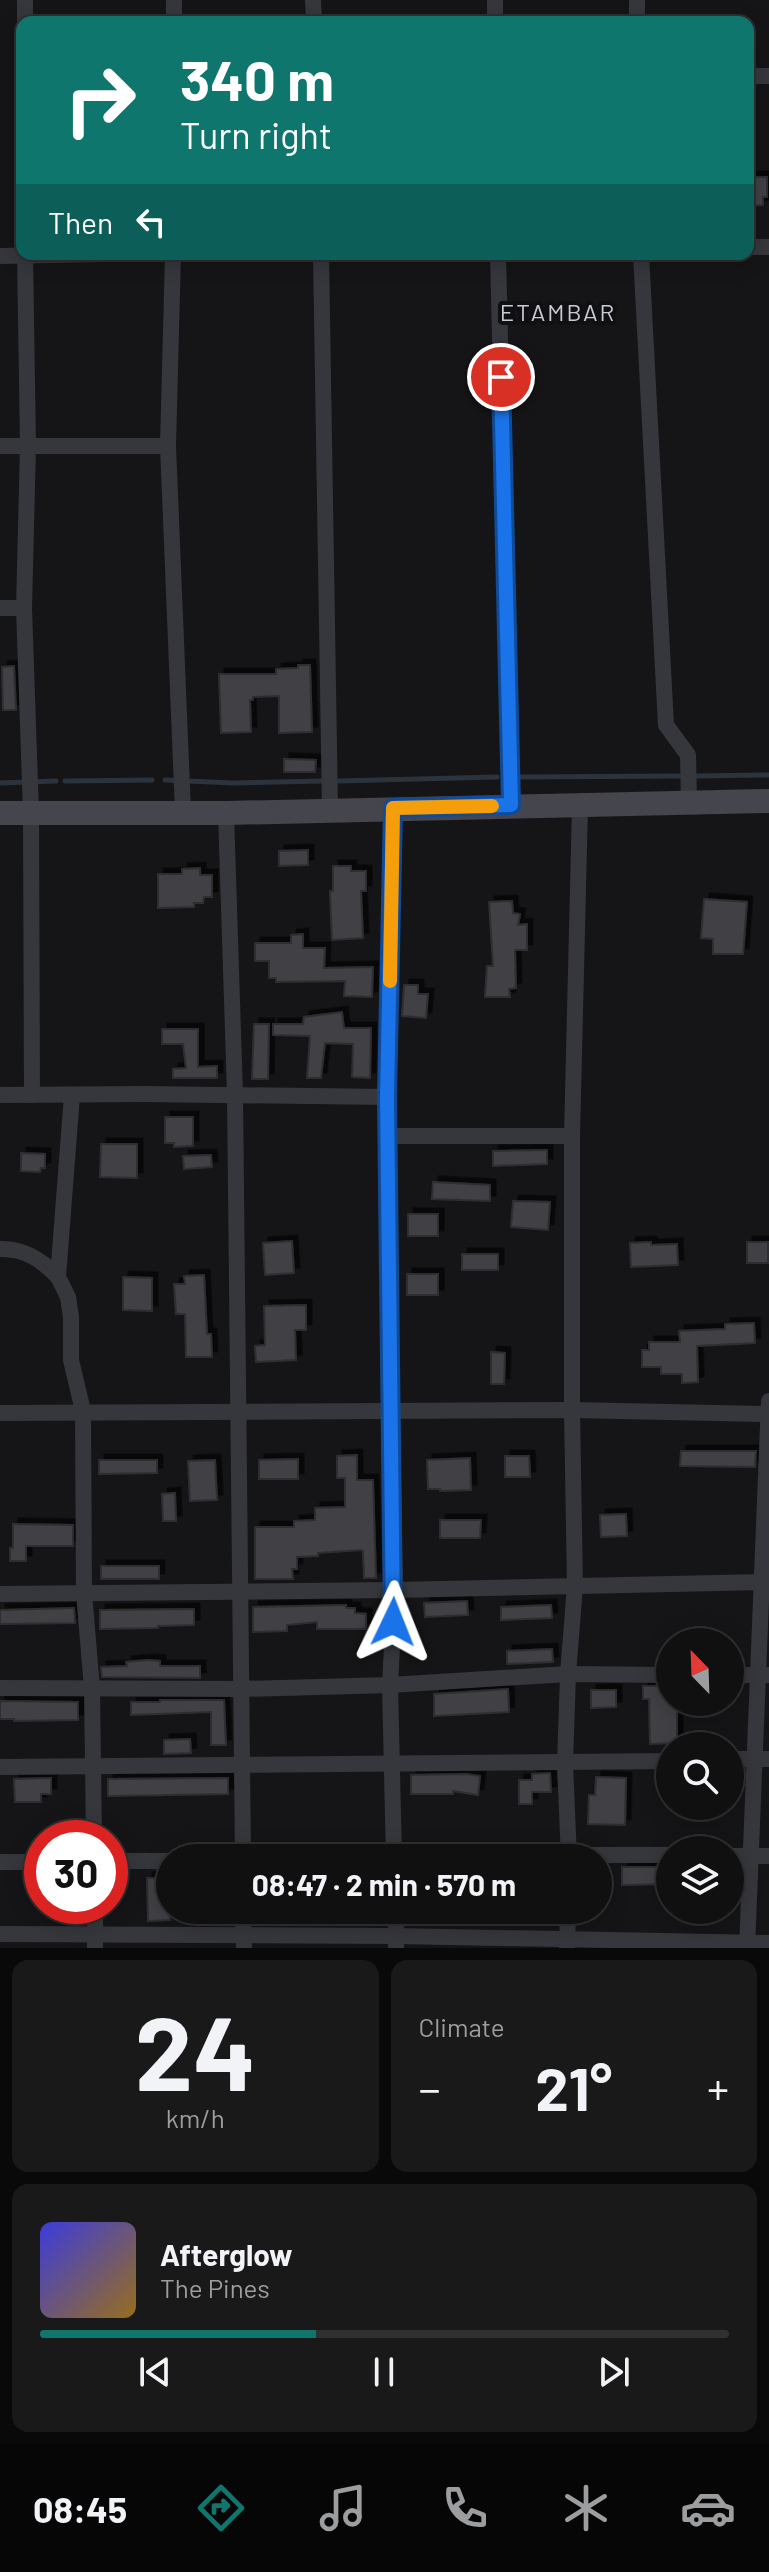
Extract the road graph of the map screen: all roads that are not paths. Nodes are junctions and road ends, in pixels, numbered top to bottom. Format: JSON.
{"nodes":[{"id":1,"x":25,"y":260,"type":"edge"},
{"id":2,"x":173,"y":260,"type":"edge"},
{"id":3,"x":321,"y":260,"type":"edge"},
{"id":4,"x":498,"y":260,"type":"edge"},
{"id":5,"x":641,"y":260,"type":"edge"},
{"id":6,"x":0,"y":446,"type":"edge"},
{"id":7,"x":28,"y":446,"type":"junction"},
{"id":8,"x":168,"y":446,"type":"junction"},
{"id":9,"x":0,"y":608,"type":"edge"},
{"id":10,"x":24,"y":608,"type":"junction"},
{"id":11,"x":769,"y":801,"type":"edge"},
{"id":12,"x":689,"y":802,"type":"junction"},
{"id":13,"x":511,"y":805,"type":"junction"},
{"id":14,"x":580,"y":806,"type":"junction"},
{"id":15,"x":393,"y":808,"type":"junction"},
{"id":16,"x":330,"y":810,"type":"junction"},
{"id":17,"x":183,"y":812,"type":"junction"},
{"id":18,"x":0,"y":813,"type":"edge"},
{"id":19,"x":31,"y":813,"type":"junction"},
{"id":20,"x":226,"y":813,"type":"junction"},
{"id":21,"x":235,"y":1094,"type":"junction"},
{"id":22,"x":0,"y":1095,"type":"edge"},
{"id":23,"x":32,"y":1095,"type":"junction"},
{"id":24,"x":72,"y":1095,"type":"junction"},
{"id":25,"x":387,"y":1097,"type":"junction"},
{"id":26,"x":388,"y":1136,"type":"junction"},
{"id":27,"x":572,"y":1136,"type":"junction"},
{"id":28,"x":0,"y":1249,"type":"edge"},
{"id":29,"x":58,"y":1277,"type":"junction"},
{"id":30,"x":769,"y":1401,"type":"edge"},
{"id":31,"x":391,"y":1410,"type":"junction"},
{"id":32,"x":572,"y":1410,"type":"junction"},
{"id":33,"x":83,"y":1411,"type":"junction"},
{"id":34,"x":237,"y":1411,"type":"junction"},
{"id":35,"x":0,"y":1413,"type":"edge"},
{"id":36,"x":768,"y":1414,"type":"edge"},
{"id":37,"x":765,"y":1582,"type":"edge"},
{"id":38,"x":575,"y":1586,"type":"junction"},
{"id":39,"x":395,"y":1590,"type":"junction"},
{"id":40,"x":239,"y":1591,"type":"junction"},
{"id":41,"x":84,"y":1593,"type":"junction"},
{"id":42,"x":0,"y":1594,"type":"edge"},
{"id":43,"x":568,"y":1674,"type":"junction"},
{"id":44,"x":656,"y":1675,"type":"edge"},
{"id":45,"x":764,"y":1675,"type":"edge"},
{"id":46,"x":390,"y":1685,"type":"junction"},
{"id":47,"x":0,"y":1688,"type":"edge"},
{"id":48,"x":92,"y":1688,"type":"junction"},
{"id":49,"x":241,"y":1689,"type":"junction"},
{"id":50,"x":762,"y":1759,"type":"edge"},
{"id":51,"x":656,"y":1761,"type":"edge"},
{"id":52,"x":392,"y":1764,"type":"junction"},
{"id":53,"x":565,"y":1764,"type":"junction"},
{"id":54,"x":242,"y":1765,"type":"junction"},
{"id":55,"x":92,"y":1766,"type":"junction"},
{"id":56,"x":0,"y":1767,"type":"edge"},
{"id":57,"x":94,"y":1820,"type":"edge"},
{"id":58,"x":243,"y":1844,"type":"edge"},
{"id":59,"x":394,"y":1844,"type":"edge"},
{"id":60,"x":568,"y":1844,"type":"edge"},
{"id":61,"x":656,"y":1855,"type":"edge"},
{"id":62,"x":612,"y":1856,"type":"edge"},
{"id":63,"x":744,"y":1856,"type":"edge"},
{"id":64,"x":751,"y":1856,"type":"junction"},
{"id":65,"x":769,"y":1856,"type":"edge"},
{"id":66,"x":128,"y":1861,"type":"edge"},
{"id":67,"x":156,"y":1861,"type":"edge"},
{"id":68,"x":0,"y":1862,"type":"edge"},
{"id":69,"x":24,"y":1862,"type":"edge"},
{"id":70,"x":568,"y":1924,"type":"edge"},
{"id":71,"x":0,"y":1934,"type":"edge"},
{"id":72,"x":95,"y":1942,"type":"edge"},
{"id":73,"x":244,"y":1942,"type":"edge"},
{"id":74,"x":396,"y":1942,"type":"edge"},
{"id":75,"x":769,"y":1943,"type":"edge"},
{"id":76,"x":567,"y":1944,"type":"edge"},
{"id":77,"x":747,"y":1945,"type":"edge"}],
"edges":[{"from":1,"to":7,"type":"street"},
{"from":2,"to":8,"type":"street"},
{"from":3,"to":16,"type":"street"},
{"from":4,"to":13,"type":"street"},
{"from":5,"to":12,"type":"street"},
{"from":6,"to":7,"type":"street"},
{"from":7,"to":8,"type":"street"},
{"from":7,"to":10,"type":"street"},
{"from":8,"to":17,"type":"street"},
{"from":9,"to":10,"type":"street"},
{"from":10,"to":19,"type":"street"},
{"from":11,"to":12,"type":"street"},
{"from":12,"to":14,"type":"street"},
{"from":13,"to":14,"type":"street"},
{"from":13,"to":15,"type":"street"},
{"from":14,"to":27,"type":"street"},
{"from":15,"to":16,"type":"street"},
{"from":15,"to":25,"type":"street"},
{"from":16,"to":20,"type":"street"},
{"from":17,"to":19,"type":"street"},
{"from":17,"to":20,"type":"street"},
{"from":18,"to":19,"type":"street"},
{"from":19,"to":23,"type":"street"},
{"from":20,"to":21,"type":"street"},
{"from":21,"to":24,"type":"street"},
{"from":21,"to":25,"type":"street"},
{"from":21,"to":34,"type":"street"},
{"from":22,"to":23,"type":"street"},
{"from":23,"to":24,"type":"street"},
{"from":24,"to":29,"type":"street"},
{"from":25,"to":26,"type":"street"},
{"from":26,"to":27,"type":"street"},
{"from":26,"to":31,"type":"street"},
{"from":27,"to":32,"type":"street"},
{"from":28,"to":29,"type":"street"},
{"from":29,"to":33,"type":"street"},
{"from":30,"to":36,"type":"street"},
{"from":31,"to":32,"type":"street"},
{"from":31,"to":34,"type":"street"},
{"from":31,"to":39,"type":"street"},
{"from":32,"to":36,"type":"street"},
{"from":32,"to":38,"type":"street"},
{"from":33,"to":34,"type":"street"},
{"from":33,"to":35,"type":"street"},
{"from":33,"to":41,"type":"street"},
{"from":34,"to":40,"type":"street"},
{"from":36,"to":37,"type":"street"},
{"from":37,"to":38,"type":"street"},
{"from":37,"to":45,"type":"street"},
{"from":38,"to":39,"type":"street"},
{"from":38,"to":43,"type":"street"},
{"from":39,"to":40,"type":"street"},
{"from":39,"to":46,"type":"street"},
{"from":40,"to":41,"type":"street"},
{"from":40,"to":49,"type":"street"},
{"from":41,"to":42,"type":"street"},
{"from":41,"to":48,"type":"street"},
{"from":43,"to":44,"type":"street"},
{"from":43,"to":46,"type":"street"},
{"from":43,"to":53,"type":"street"},
{"from":45,"to":50,"type":"street"},
{"from":46,"to":49,"type":"street"},
{"from":46,"to":52,"type":"street"},
{"from":47,"to":48,"type":"street"},
{"from":48,"to":49,"type":"street"},
{"from":48,"to":55,"type":"street"},
{"from":49,"to":54,"type":"street"},
{"from":50,"to":64,"type":"street"},
{"from":51,"to":53,"type":"street"},
{"from":52,"to":53,"type":"street"},
{"from":52,"to":54,"type":"street"},
{"from":52,"to":59,"type":"street"},
{"from":53,"to":60,"type":"street"},
{"from":54,"to":55,"type":"street"},
{"from":54,"to":58,"type":"street"},
{"from":55,"to":56,"type":"street"},
{"from":55,"to":57,"type":"street"},
{"from":61,"to":62,"type":"street"},
{"from":63,"to":64,"type":"street"},
{"from":64,"to":65,"type":"street"},
{"from":64,"to":77,"type":"street"},
{"from":66,"to":67,"type":"street"},
{"from":68,"to":69,"type":"street"},
{"from":70,"to":76,"type":"street"},
{"from":71,"to":72,"type":"street"},
{"from":72,"to":73,"type":"street"},
{"from":73,"to":74,"type":"street"},
{"from":74,"to":76,"type":"street"},
{"from":75,"to":77,"type":"street"},
{"from":76,"to":77,"type":"street"}]}
